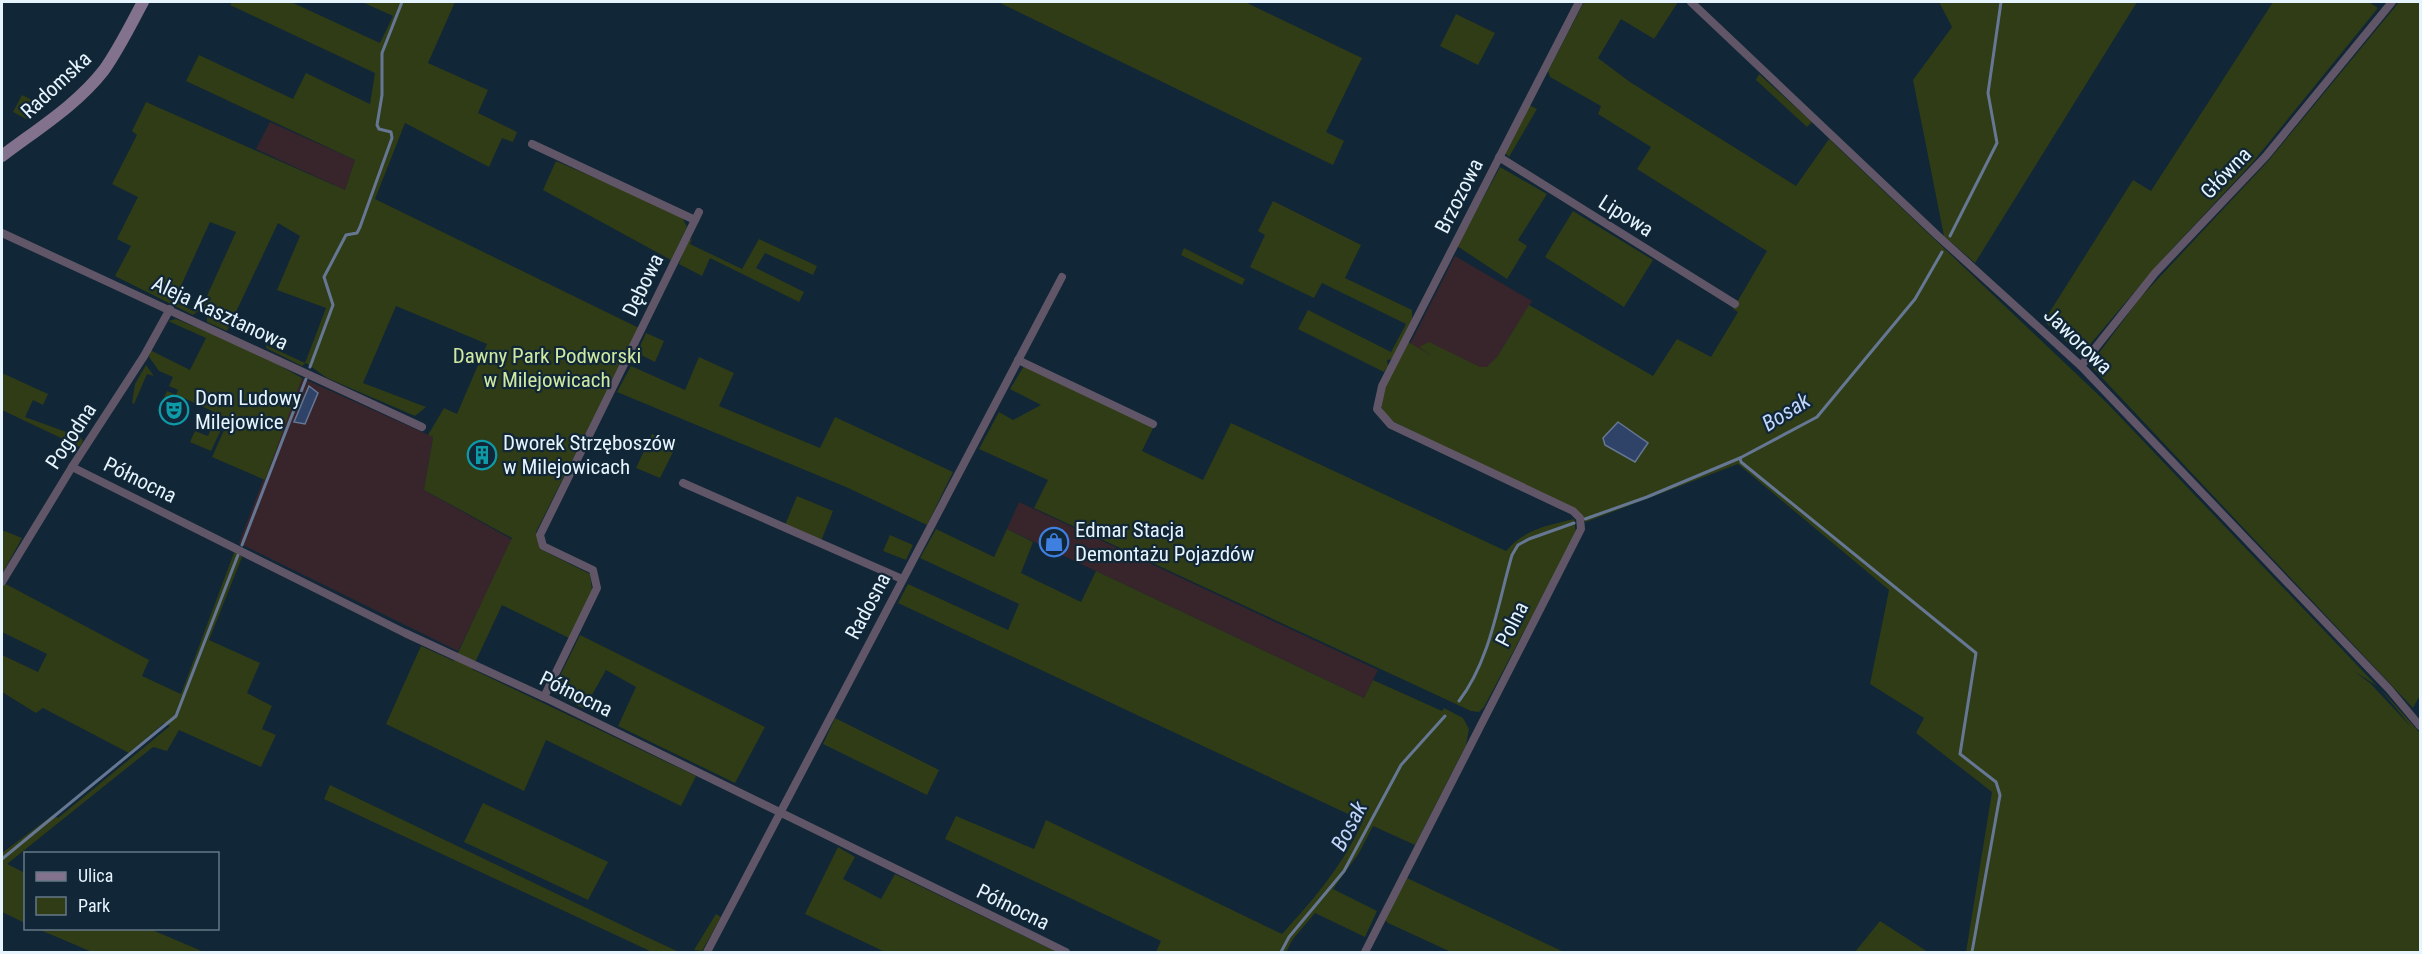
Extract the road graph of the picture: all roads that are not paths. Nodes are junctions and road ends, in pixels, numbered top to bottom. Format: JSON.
{"nodes":[{"id":1,"x":143,"y":2,"type":"edge"},
{"id":2,"x":1579,"y":2,"type":"edge"},
{"id":3,"x":1692,"y":2,"type":"edge"},
{"id":4,"x":2392,"y":2,"type":"edge"},
{"id":5,"x":532,"y":144,"type":"dead end"},
{"id":6,"x":2,"y":156,"type":"edge"},
{"id":7,"x":1498,"y":158,"type":"junction"},
{"id":8,"x":2,"y":233,"type":"edge"},
{"id":9,"x":1062,"y":276,"type":"dead end"},
{"id":10,"x":1735,"y":304,"type":"dead end"},
{"id":11,"x":170,"y":309,"type":"junction"},
{"id":12,"x":1018,"y":360,"type":"junction"},
{"id":13,"x":2081,"y":366,"type":"junction"},
{"id":14,"x":1377,"y":409,"type":"joint"},
{"id":15,"x":1153,"y":424,"type":"dead end"},
{"id":16,"x":422,"y":427,"type":"dead end"},
{"id":17,"x":72,"y":466,"type":"junction"},
{"id":18,"x":683,"y":483,"type":"dead end"},
{"id":19,"x":902,"y":579,"type":"junction"},
{"id":20,"x":2,"y":582,"type":"edge"},
{"id":21,"x":544,"y":697,"type":"junction"},
{"id":22,"x":2421,"y":726,"type":"edge"},
{"id":23,"x":778,"y":813,"type":"junction"},
{"id":24,"x":708,"y":952,"type":"edge"},
{"id":25,"x":1066,"y":952,"type":"edge"},
{"id":26,"x":1365,"y":952,"type":"edge"}],
"edges":[{"from":1,"to":6,"type":"main road","name":"Radomska"},
{"from":2,"to":7,"type":"street","name":"Brzozowa"},
{"from":3,"to":13,"type":"street","name":"Jaworowa"},
{"from":4,"to":13,"type":"street","name":"Główna"},
{"from":5,"to":21,"type":"street","name":"Dębowa"},
{"from":7,"to":10,"type":"street","name":"Lipowa"},
{"from":7,"to":14,"type":"street","name":"Brzozowa"},
{"from":8,"to":11,"type":"street","name":"Aleja Kasztanowa"},
{"from":9,"to":12,"type":"street","name":"Radosna"},
{"from":11,"to":16,"type":"street","name":"Aleja Kasztanowa"},
{"from":11,"to":17,"type":"street","name":"Pogodna"},
{"from":12,"to":15,"type":"street"},
{"from":12,"to":19,"type":"street","name":"Radosna"},
{"from":13,"to":22,"type":"street","name":"Jaworowa"},
{"from":14,"to":26,"type":"street","name":"Polna"},
{"from":17,"to":20,"type":"street","name":"Pogodna"},
{"from":17,"to":21,"type":"street","name":"Północna"},
{"from":18,"to":19,"type":"street"},
{"from":19,"to":23,"type":"street","name":"Radosna"},
{"from":21,"to":23,"type":"street","name":"Północna"},
{"from":23,"to":24,"type":"street","name":"Radosna"},
{"from":23,"to":25,"type":"street","name":"Północna"}]}
